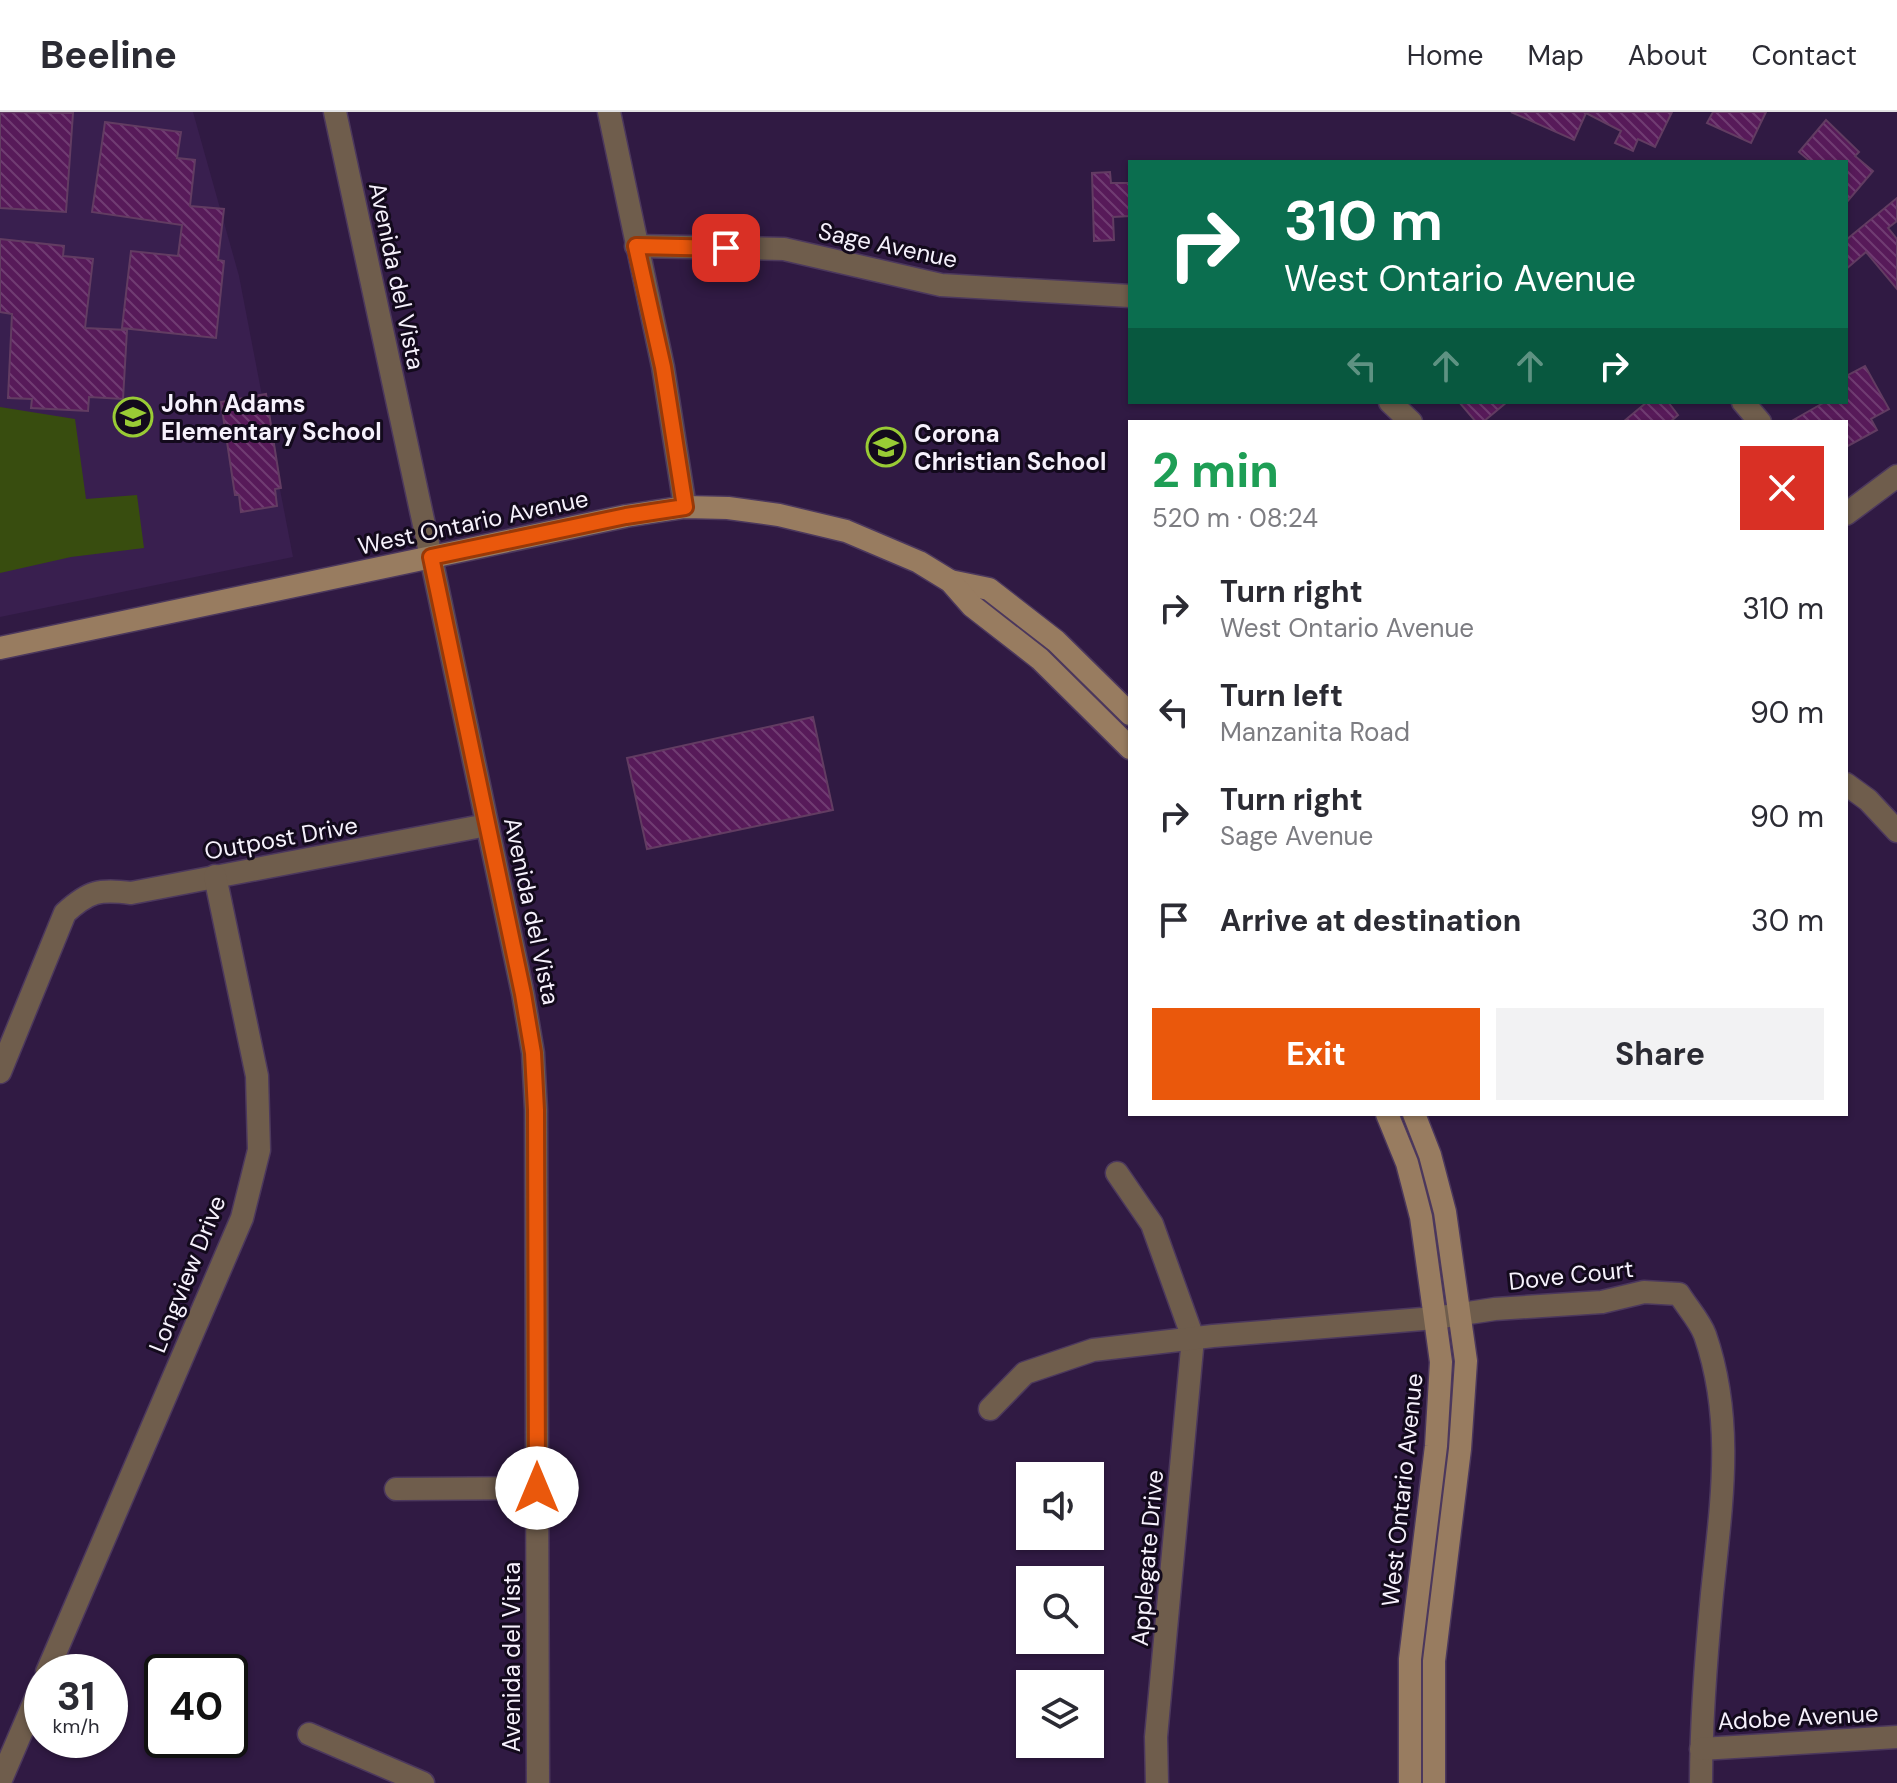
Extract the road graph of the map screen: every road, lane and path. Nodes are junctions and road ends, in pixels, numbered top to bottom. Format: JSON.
{"nodes":[{"id":1,"x":335,"y":112,"type":"edge"},
{"id":2,"x":609,"y":112,"type":"edge"},
{"id":3,"x":636,"y":246,"type":"junction"},
{"id":4,"x":1128,"y":296,"type":"edge"},
{"id":5,"x":1392,"y":404,"type":"edge"},
{"id":6,"x":1745,"y":404,"type":"edge"},
{"id":7,"x":1409,"y":420,"type":"edge"},
{"id":8,"x":1758,"y":420,"type":"edge"},
{"id":9,"x":1897,"y":476,"type":"edge"},
{"id":10,"x":685,"y":507,"type":"junction"},
{"id":11,"x":1848,"y":513,"type":"edge"},
{"id":12,"x":431,"y":557,"type":"junction"},
{"id":13,"x":950,"y":581,"type":"junction"},
{"id":14,"x":0,"y":648,"type":"edge"},
{"id":15,"x":1128,"y":712,"type":"edge"},
{"id":16,"x":1128,"y":746,"type":"edge"},
{"id":17,"x":1848,"y":785,"type":"edge"},
{"id":18,"x":487,"y":825,"type":"junction"},
{"id":19,"x":1897,"y":831,"type":"edge"},
{"id":20,"x":215,"y":876,"type":"junction"},
{"id":21,"x":0,"y":1072,"type":"edge"},
{"id":22,"x":1388,"y":1116,"type":"edge"},
{"id":23,"x":1415,"y":1116,"type":"edge"},
{"id":24,"x":1117,"y":1173,"type":"dead end"},
{"id":25,"x":1459,"y":1315,"type":"junction"},
{"id":26,"x":1435,"y":1318,"type":"junction"},
{"id":27,"x":1193,"y":1338,"type":"junction"},
{"id":28,"x":990,"y":1409,"type":"dead end"},
{"id":29,"x":537,"y":1488,"type":"junction"},
{"id":30,"x":396,"y":1489,"type":"dead end"},
{"id":31,"x":55,"y":1654,"type":"edge"},
{"id":32,"x":24,"y":1726,"type":"edge"},
{"id":33,"x":309,"y":1734,"type":"dead end"},
{"id":34,"x":1897,"y":1737,"type":"edge"},
{"id":35,"x":1701,"y":1749,"type":"junction"},
{"id":36,"x":0,"y":1782,"type":"edge"},
{"id":37,"x":423,"y":1783,"type":"edge"},
{"id":38,"x":538,"y":1783,"type":"edge"},
{"id":39,"x":1157,"y":1783,"type":"edge"},
{"id":40,"x":1410,"y":1783,"type":"edge"},
{"id":41,"x":1434,"y":1783,"type":"edge"},
{"id":42,"x":1701,"y":1783,"type":"edge"}],
"edges":[{"from":1,"to":12,"type":"street","name":"Avenida del Vista"},
{"from":2,"to":3,"type":"street"},
{"from":3,"to":4,"type":"street","name":"Sage Avenue"},
{"from":3,"to":10,"type":"street"},
{"from":5,"to":7,"type":"street"},
{"from":6,"to":8,"type":"street"},
{"from":9,"to":11,"type":"street"},
{"from":10,"to":12,"type":"main road","name":"West Ontario Avenue"},
{"from":10,"to":13,"type":"main road","name":"West Ontario Avenue"},
{"from":12,"to":14,"type":"main road","name":"West Ontario Avenue"},
{"from":12,"to":18,"type":"street","name":"Avenida del Vista"},
{"from":13,"to":15,"type":"main road","name":"West Ontario Avenue"},
{"from":13,"to":16,"type":"main road","name":"West Ontario Avenue"},
{"from":17,"to":19,"type":"street"},
{"from":18,"to":20,"type":"street","name":"Outpost Drive"},
{"from":18,"to":29,"type":"street","name":"Avenida del Vista"},
{"from":20,"to":21,"type":"street","name":"Outpost Drive"},
{"from":20,"to":31,"type":"street","name":"Longview Drive"},
{"from":22,"to":26,"type":"main road","name":"West Ontario Avenue"},
{"from":23,"to":25,"type":"main road"},
{"from":24,"to":27,"type":"street"},
{"from":25,"to":26,"type":"street","name":"Dove Court"},
{"from":25,"to":35,"type":"street","name":"Dove Court"},
{"from":25,"to":41,"type":"main road"},
{"from":26,"to":27,"type":"street","name":"Dove Court"},
{"from":26,"to":40,"type":"main road","name":"West Ontario Avenue"},
{"from":27,"to":28,"type":"street","name":"Dove Court"},
{"from":27,"to":39,"type":"street","name":"Applegate Drive"},
{"from":29,"to":30,"type":"street"},
{"from":29,"to":38,"type":"street","name":"Avenida del Vista"},
{"from":32,"to":36,"type":"street"},
{"from":33,"to":37,"type":"street"},
{"from":34,"to":35,"type":"street","name":"Adobe Avenue"},
{"from":35,"to":42,"type":"street","name":"Dove Court"}]}
